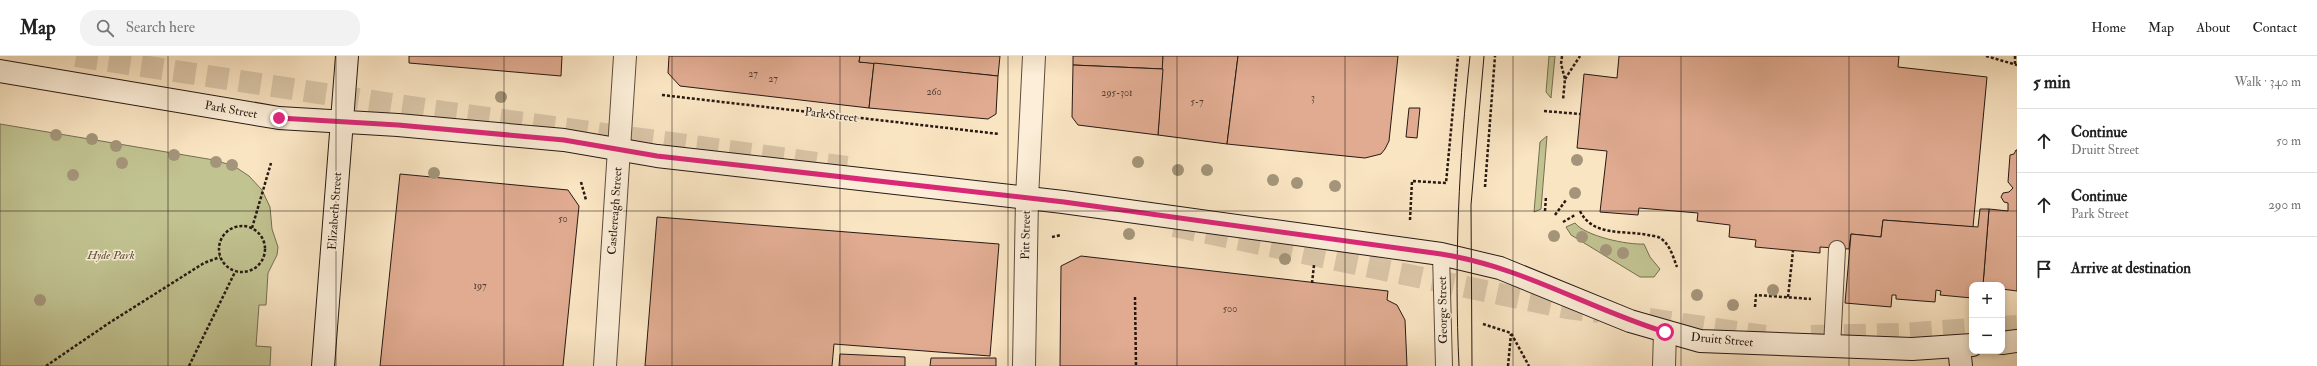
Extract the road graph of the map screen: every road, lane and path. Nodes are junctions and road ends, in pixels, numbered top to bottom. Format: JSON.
{"nodes":[{"id":1,"x":347,"y":56,"type":"edge"},
{"id":2,"x":625,"y":56,"type":"edge"},
{"id":3,"x":1034,"y":56,"type":"edge"},
{"id":4,"x":1458,"y":56,"type":"edge"},
{"id":5,"x":1495,"y":56,"type":"edge"},
{"id":6,"x":1562,"y":56,"type":"edge"},
{"id":7,"x":1580,"y":56,"type":"edge"},
{"id":8,"x":1986,"y":56,"type":"edge"},
{"id":9,"x":2015,"y":56,"type":"edge"},
{"id":10,"x":2016,"y":64,"type":"edge"},
{"id":11,"x":0,"y":71,"type":"edge"},
{"id":12,"x":1565,"y":79,"type":"junction"},
{"id":13,"x":662,"y":95,"type":"dead end"},
{"id":14,"x":1564,"y":100,"type":"dead end"},
{"id":15,"x":1544,"y":111,"type":"dead end"},
{"id":16,"x":1580,"y":114,"type":"dead end"},
{"id":17,"x":341,"y":122,"type":"junction"},
{"id":18,"x":999,"y":134,"type":"dead end"},
{"id":19,"x":619,"y":150,"type":"junction"},
{"id":20,"x":271,"y":163,"type":"dead end"},
{"id":21,"x":581,"y":182,"type":"dead end"},
{"id":22,"x":1485,"y":187,"type":"dead end"},
{"id":23,"x":1546,"y":196,"type":"dead end"},
{"id":24,"x":1027,"y":198,"type":"junction"},
{"id":25,"x":586,"y":200,"type":"dead end"},
{"id":26,"x":1566,"y":200,"type":"dead end"},
{"id":27,"x":1545,"y":211,"type":"dead end"},
{"id":28,"x":1580,"y":212,"type":"dead end"},
{"id":29,"x":1555,"y":215,"type":"dead end"},
{"id":30,"x":1575,"y":215,"type":"dead end"},
{"id":31,"x":1410,"y":220,"type":"dead end"},
{"id":32,"x":1563,"y":222,"type":"dead end"},
{"id":33,"x":252,"y":228,"type":"junction"},
{"id":34,"x":1837,"y":249,"type":"dead end"},
{"id":35,"x":1793,"y":251,"type":"dead end"},
{"id":36,"x":1441,"y":254,"type":"junction"},
{"id":37,"x":220,"y":257,"type":"junction"},
{"id":38,"x":1463,"y":258,"type":"joint"},
{"id":39,"x":1314,"y":265,"type":"dead end"},
{"id":40,"x":1677,"y":267,"type":"dead end"},
{"id":41,"x":235,"y":272,"type":"junction"},
{"id":42,"x":1312,"y":283,"type":"dead end"},
{"id":43,"x":1135,"y":297,"type":"dead end"},
{"id":44,"x":1788,"y":298,"type":"junction"},
{"id":45,"x":1818,"y":300,"type":"dead end"},
{"id":46,"x":1755,"y":307,"type":"dead end"},
{"id":47,"x":1483,"y":324,"type":"dead end"},
{"id":48,"x":1665,"y":332,"type":"junction"},
{"id":49,"x":1511,"y":333,"type":"junction"},
{"id":50,"x":2017,"y":341,"type":"edge"},
{"id":51,"x":2005,"y":343,"type":"edge"},
{"id":52,"x":1832,"y":347,"type":"junction"},
{"id":53,"x":1964,"y":353,"type":"edge"},
{"id":54,"x":46,"y":366,"type":"edge"},
{"id":55,"x":190,"y":366,"type":"edge"},
{"id":56,"x":323,"y":366,"type":"edge"},
{"id":57,"x":605,"y":366,"type":"edge"},
{"id":58,"x":1024,"y":366,"type":"edge"},
{"id":59,"x":1136,"y":366,"type":"edge"},
{"id":60,"x":1444,"y":366,"type":"edge"},
{"id":61,"x":1508,"y":366,"type":"edge"},
{"id":62,"x":1529,"y":366,"type":"edge"},
{"id":63,"x":1664,"y":366,"type":"edge"},
{"id":64,"x":1674,"y":366,"type":"edge"}],
"edges":[{"from":1,"to":17,"type":"main road","name":"Elizabeth Street"},
{"from":2,"to":19,"type":"main road","name":"Castlereagh Street"},
{"from":3,"to":24,"type":"main road","name":"Pitt Street"},
{"from":4,"to":31,"type":"path"},
{"from":5,"to":22,"type":"path"},
{"from":6,"to":12,"type":"path"},
{"from":7,"to":12,"type":"path"},
{"from":8,"to":10,"type":"path"},
{"from":9,"to":10,"type":"path"},
{"from":11,"to":17,"type":"main road","name":"Park Street"},
{"from":12,"to":14,"type":"path"},
{"from":13,"to":18,"type":"path","name":"Park Street"},
{"from":15,"to":16,"type":"path"},
{"from":17,"to":19,"type":"main road","name":"Park Street"},
{"from":17,"to":56,"type":"main road","name":"Elizabeth Street"},
{"from":19,"to":24,"type":"main road","name":"Park Street"},
{"from":19,"to":57,"type":"main road","name":"Castlereagh Street"},
{"from":20,"to":33,"type":"path"},
{"from":21,"to":25,"type":"path"},
{"from":23,"to":27,"type":"path"},
{"from":24,"to":36,"type":"main road","name":"Park Street"},
{"from":24,"to":58,"type":"main road","name":"Pitt Street"},
{"from":26,"to":29,"type":"path"},
{"from":28,"to":40,"type":"path"},
{"from":30,"to":32,"type":"path"},
{"from":33,"to":37,"type":"path"},
{"from":33,"to":41,"type":"path"},
{"from":34,"to":52,"type":"lane"},
{"from":35,"to":44,"type":"path"},
{"from":36,"to":38,"type":"main road","name":"Park Street"},
{"from":36,"to":60,"type":"lane","name":"George Street"},
{"from":37,"to":41,"type":"path"},
{"from":37,"to":54,"type":"path"},
{"from":38,"to":48,"type":"main road","name":"Druitt Street"},
{"from":39,"to":42,"type":"path"},
{"from":41,"to":55,"type":"path"},
{"from":43,"to":59,"type":"path"},
{"from":44,"to":45,"type":"path"},
{"from":44,"to":46,"type":"path"},
{"from":47,"to":49,"type":"path"},
{"from":48,"to":52,"type":"main road","name":"Druitt Street"},
{"from":48,"to":63,"type":"main road"},
{"from":48,"to":64,"type":"lane"},
{"from":49,"to":61,"type":"path"},
{"from":49,"to":62,"type":"path"},
{"from":50,"to":51,"type":"main road"},
{"from":52,"to":53,"type":"main road","name":"Druitt Street"}]}
